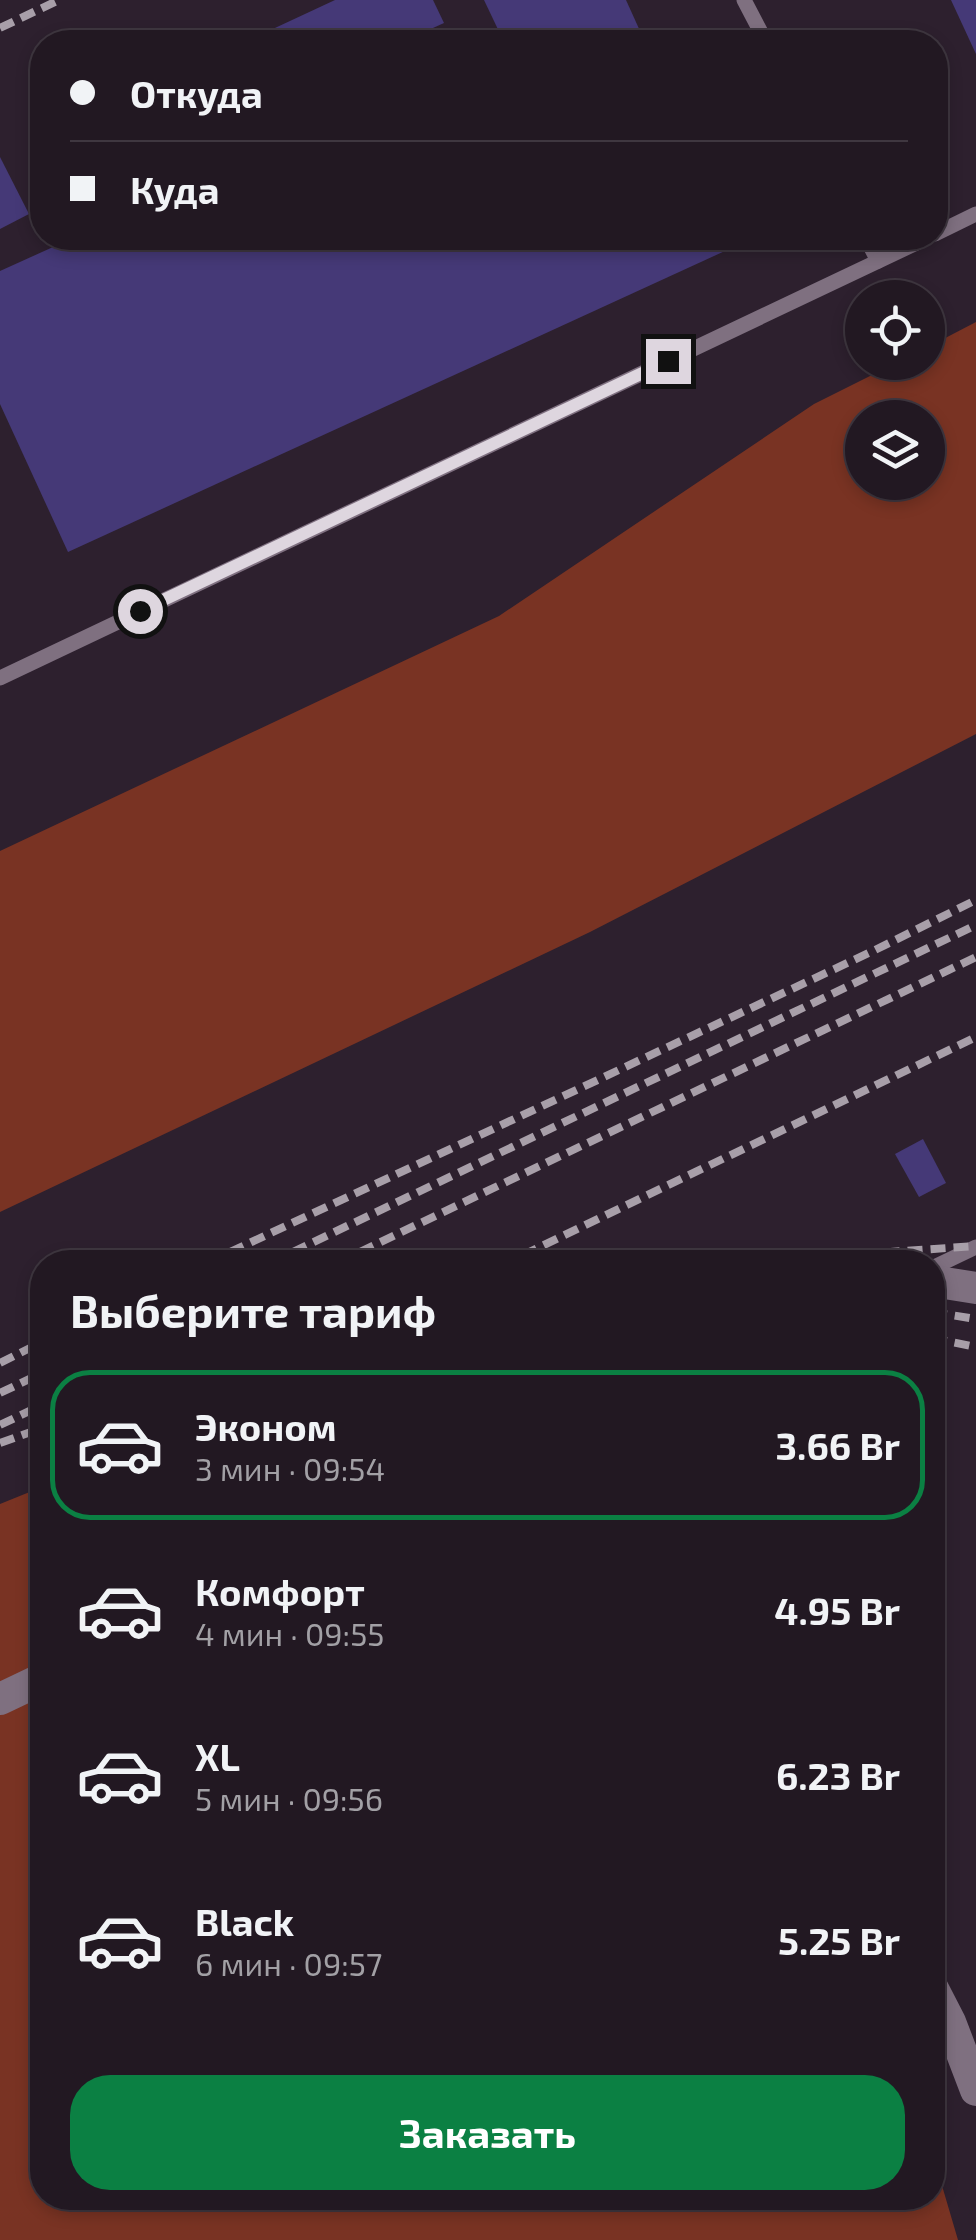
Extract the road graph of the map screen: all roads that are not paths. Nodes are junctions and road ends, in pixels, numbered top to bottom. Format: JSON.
{"nodes":[{"id":1,"x":744,"y":0,"type":"edge"},
{"id":2,"x":760,"y":30,"type":"edge"},
{"id":3,"x":976,"y":214,"type":"edge"},
{"id":4,"x":948,"y":228,"type":"edge"},
{"id":5,"x":872,"y":250,"type":"edge"},
{"id":6,"x":902,"y":250,"type":"edge"},
{"id":7,"x":878,"y":261,"type":"junction"},
{"id":8,"x":0,"y":678,"type":"edge"},
{"id":9,"x":976,"y":1247,"type":"edge"},
{"id":10,"x":945,"y":1262,"type":"edge"},
{"id":11,"x":945,"y":1283,"type":"edge"},
{"id":12,"x":976,"y":1288,"type":"edge"},
{"id":13,"x":30,"y":1685,"type":"edge"},
{"id":14,"x":0,"y":1699,"type":"edge"},
{"id":15,"x":945,"y":2012,"type":"edge"},
{"id":16,"x":976,"y":2090,"type":"edge"}],
"edges":[{"from":1,"to":2,"type":"lane"},
{"from":3,"to":4,"type":"lane"},
{"from":5,"to":7,"type":"lane"},
{"from":6,"to":7,"type":"lane"},
{"from":7,"to":8,"type":"lane"},
{"from":9,"to":10,"type":"lane"},
{"from":11,"to":12,"type":"street"},
{"from":13,"to":14,"type":"street"},
{"from":15,"to":16,"type":"street"}]}
